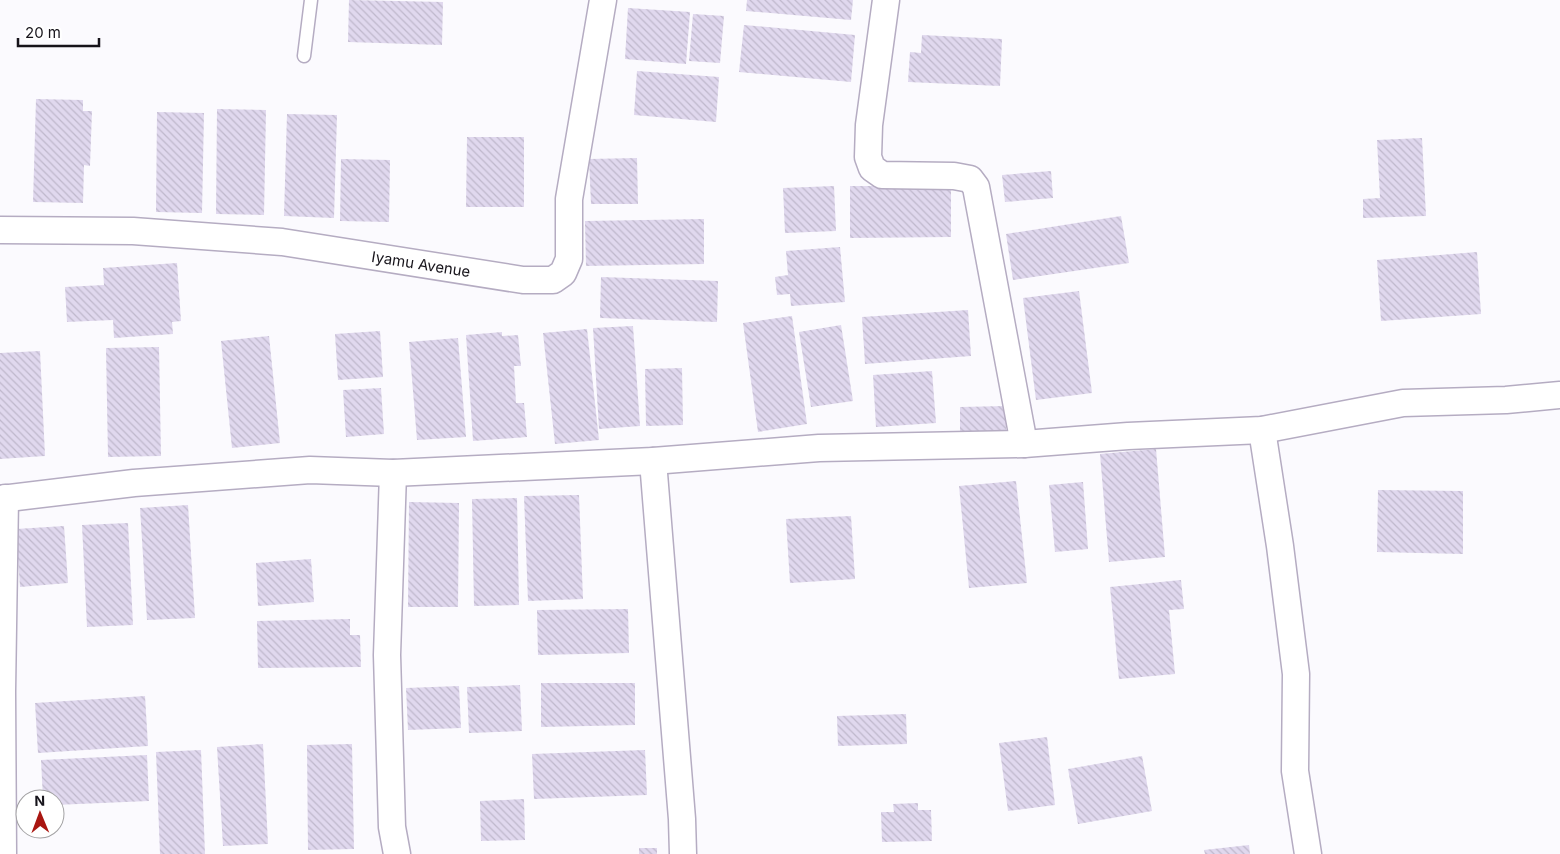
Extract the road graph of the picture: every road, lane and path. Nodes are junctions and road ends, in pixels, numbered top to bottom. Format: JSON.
{"nodes":[{"id":1,"x":311,"y":0,"type":"edge"},
{"id":2,"x":603,"y":0,"type":"edge"},
{"id":3,"x":886,"y":0,"type":"edge"},
{"id":4,"x":304,"y":56,"type":"dead end"},
{"id":5,"x":0,"y":230,"type":"edge"},
{"id":6,"x":1560,"y":395,"type":"edge"},
{"id":7,"x":1262,"y":430,"type":"junction"},
{"id":8,"x":1024,"y":444,"type":"junction"},
{"id":9,"x":653,"y":461,"type":"junction"},
{"id":10,"x":393,"y":473,"type":"junction"},
{"id":11,"x":3,"y":498,"type":"edge"},
{"id":12,"x":3,"y":854,"type":"edge"},
{"id":13,"x":397,"y":854,"type":"edge"},
{"id":14,"x":683,"y":854,"type":"edge"},
{"id":15,"x":1308,"y":854,"type":"edge"}],
"edges":[{"from":1,"to":4,"type":"lane"},
{"from":2,"to":5,"type":"street","name":"Iyamu Avenue"},
{"from":3,"to":8,"type":"street"},
{"from":6,"to":7,"type":"street"},
{"from":7,"to":8,"type":"street"},
{"from":7,"to":15,"type":"street"},
{"from":8,"to":9,"type":"street"},
{"from":9,"to":10,"type":"street"},
{"from":9,"to":14,"type":"street"},
{"from":10,"to":11,"type":"street"},
{"from":10,"to":13,"type":"street"},
{"from":11,"to":12,"type":"street"}]}
